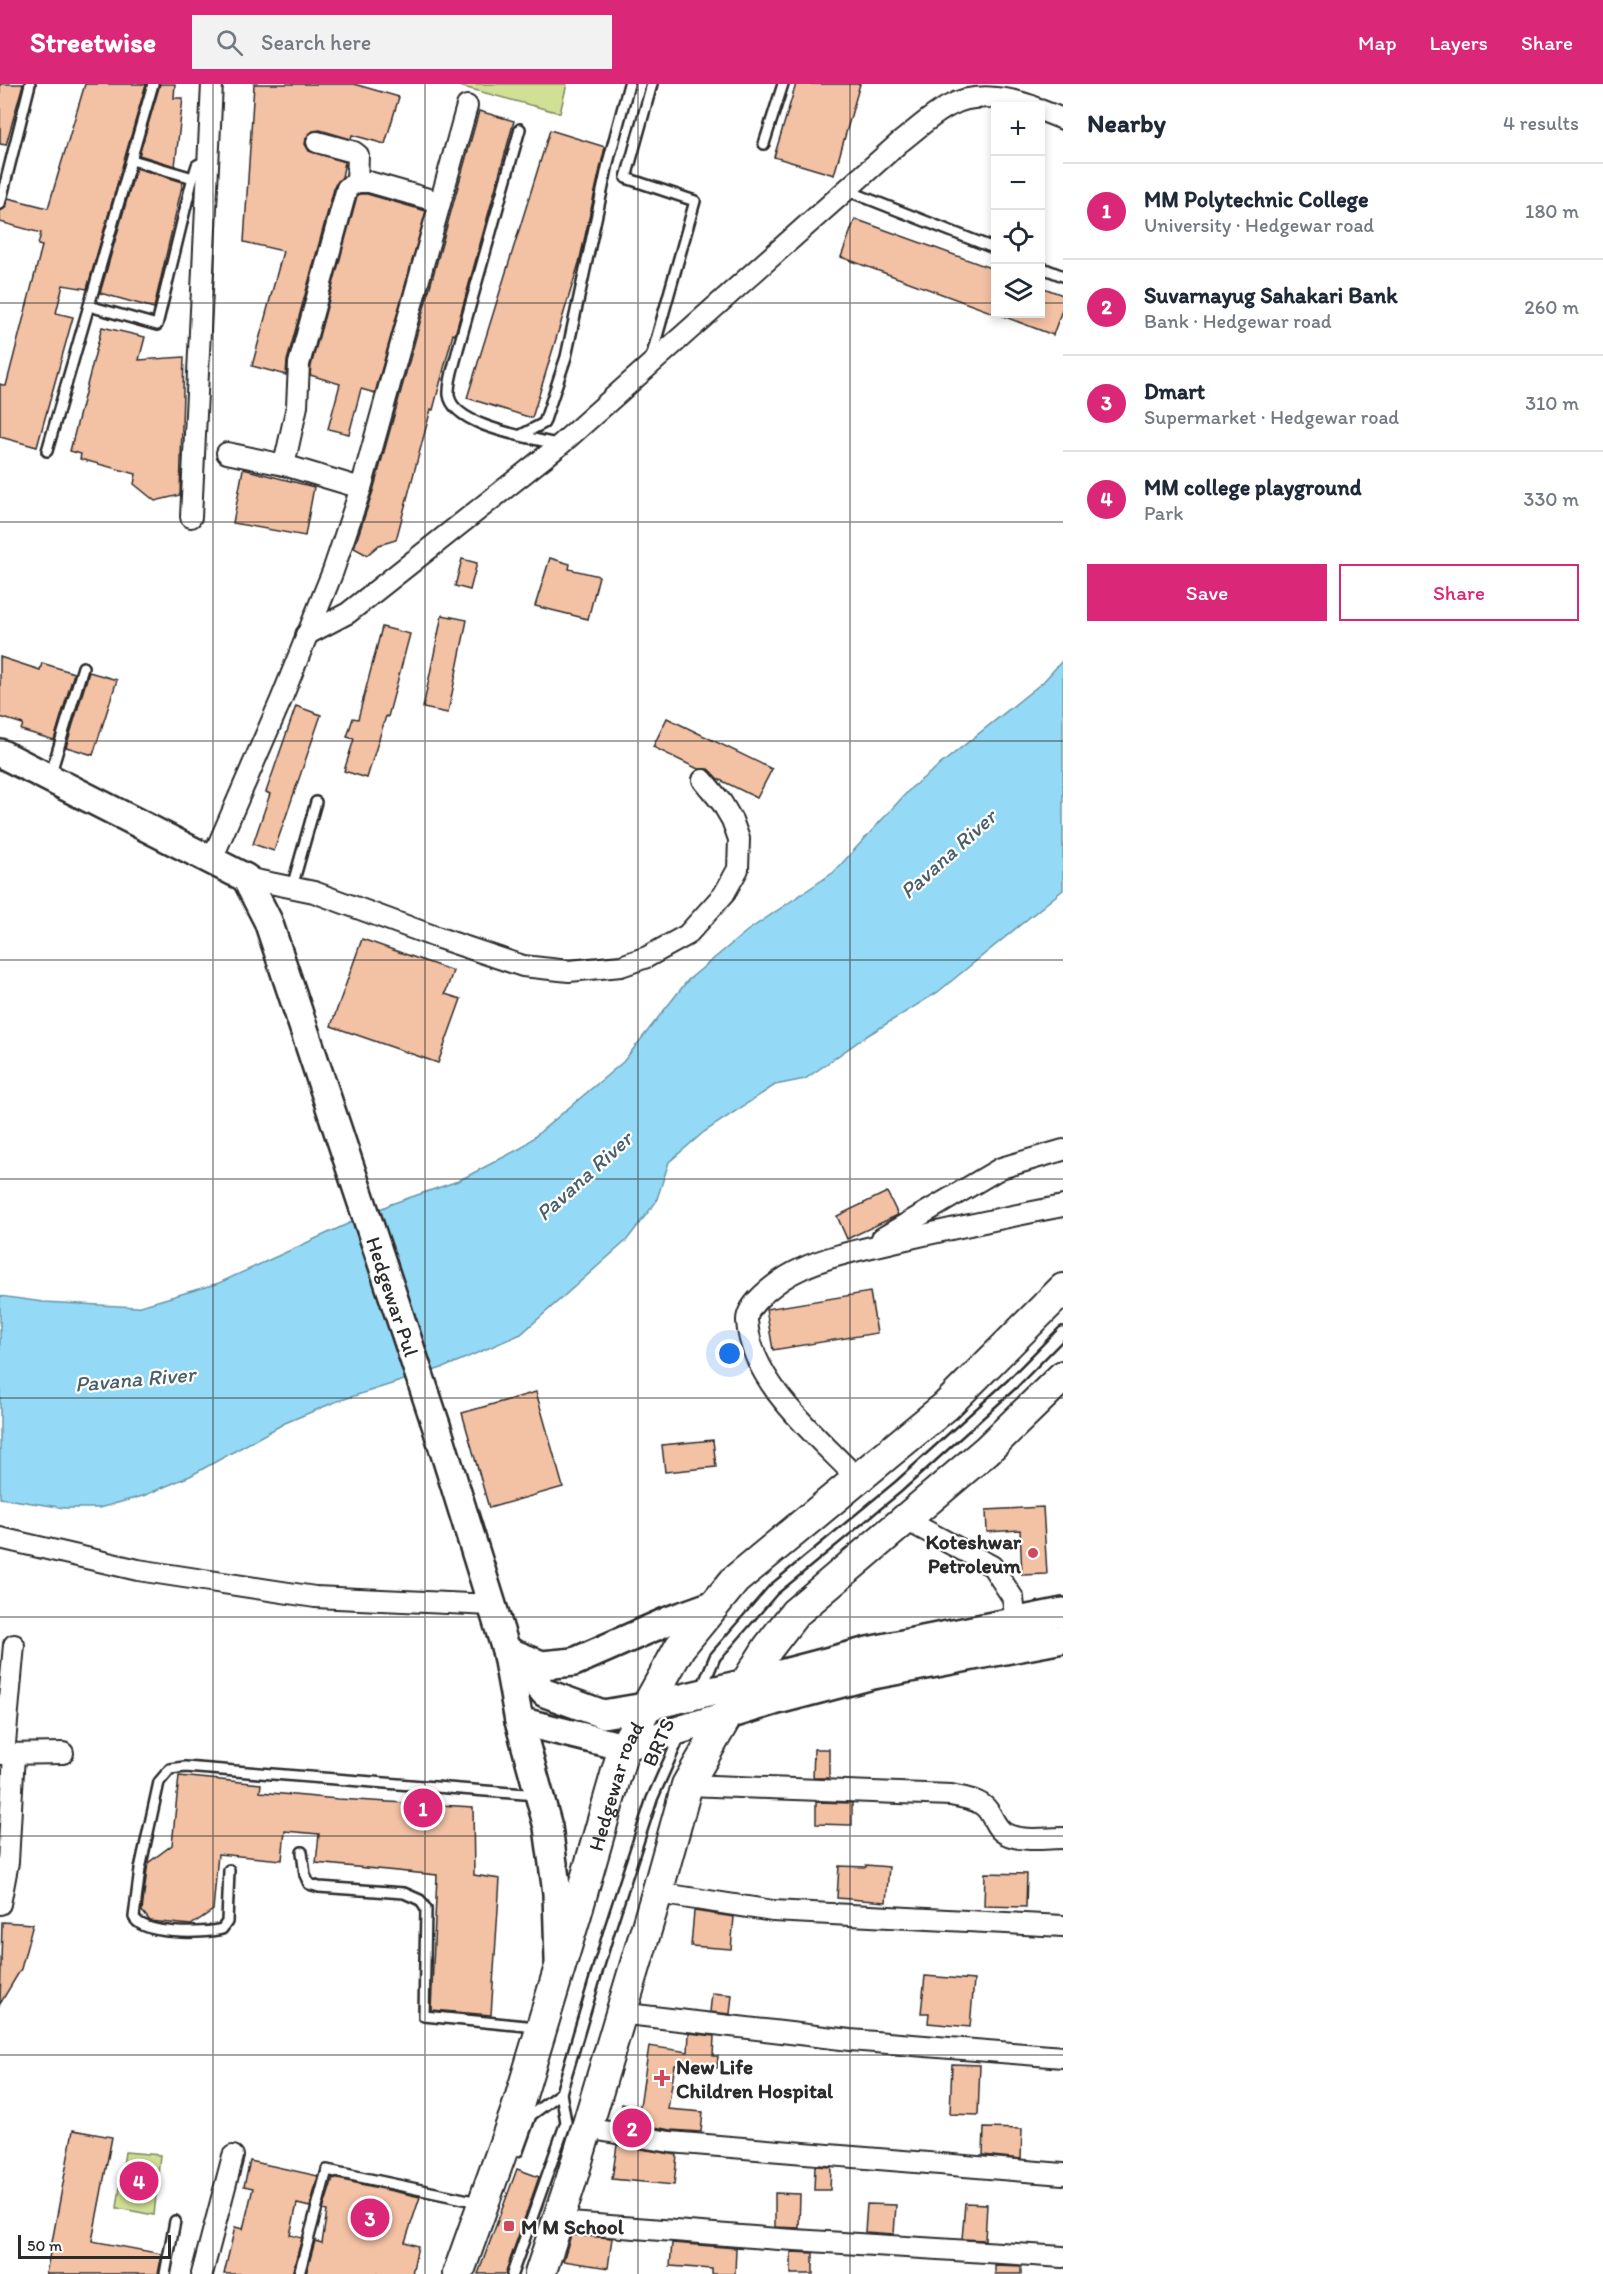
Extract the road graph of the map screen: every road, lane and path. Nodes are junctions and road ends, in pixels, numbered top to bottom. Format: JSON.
{"nodes":[{"id":1,"x":30,"y":84,"type":"edge"},
{"id":2,"x":153,"y":84,"type":"edge"},
{"id":3,"x":212,"y":84,"type":"edge"},
{"id":4,"x":629,"y":84,"type":"edge"},
{"id":5,"x":652,"y":84,"type":"edge"},
{"id":6,"x":783,"y":84,"type":"edge"},
{"id":7,"x":1021,"y":102,"type":"edge"},
{"id":8,"x":468,"y":106,"type":"dead end"},
{"id":9,"x":1045,"y":111,"type":"edge"},
{"id":10,"x":1063,"y":118,"type":"edge"},
{"id":11,"x":520,"y":129,"type":"dead end"},
{"id":12,"x":317,"y":141,"type":"dead end"},
{"id":13,"x":764,"y":144,"type":"dead end"},
{"id":14,"x":132,"y":160,"type":"junction"},
{"id":15,"x":208,"y":160,"type":"junction"},
{"id":16,"x":194,"y":178,"type":"junction"},
{"id":17,"x":357,"y":182,"type":"junction"},
{"id":18,"x":846,"y":190,"type":"junction"},
{"id":19,"x":439,"y":202,"type":"junction"},
{"id":20,"x":0,"y":204,"type":"edge"},
{"id":21,"x":991,"y":247,"type":"edge"},
{"id":22,"x":1045,"y":269,"type":"edge"},
{"id":23,"x":1063,"y":276,"type":"edge"},
{"id":24,"x":89,"y":306,"type":"junction"},
{"id":25,"x":649,"y":365,"type":"junction"},
{"id":26,"x":521,"y":435,"type":"junction"},
{"id":27,"x":560,"y":445,"type":"junction"},
{"id":28,"x":47,"y":451,"type":"dead end"},
{"id":29,"x":227,"y":453,"type":"dead end"},
{"id":30,"x":284,"y":465,"type":"junction"},
{"id":31,"x":361,"y":488,"type":"junction"},
{"id":32,"x":191,"y":517,"type":"dead end"},
{"id":33,"x":306,"y":635,"type":"junction"},
{"id":34,"x":83,"y":667,"type":"dead end"},
{"id":35,"x":0,"y":753,"type":"edge"},
{"id":36,"x":50,"y":778,"type":"junction"},
{"id":37,"x":703,"y":780,"type":"dead end"},
{"id":38,"x":316,"y":802,"type":"dead end"},
{"id":39,"x":212,"y":860,"type":"junction"},
{"id":40,"x":246,"y":878,"type":"junction"},
{"id":41,"x":292,"y":887,"type":"junction"},
{"id":42,"x":1063,"y":1150,"type":"edge"},
{"id":43,"x":1063,"y":1206,"type":"edge"},
{"id":44,"x":862,"y":1250,"type":"junction"},
{"id":45,"x":1063,"y":1289,"type":"edge"},
{"id":46,"x":1063,"y":1332,"type":"edge"},
{"id":47,"x":1063,"y":1376,"type":"edge"},
{"id":48,"x":858,"y":1479,"type":"junction"},
{"id":49,"x":904,"y":1519,"type":"junction"},
{"id":50,"x":0,"y":1538,"type":"edge"},
{"id":51,"x":715,"y":1604,"type":"junction"},
{"id":52,"x":492,"y":1605,"type":"junction"},
{"id":53,"x":1063,"y":1612,"type":"edge"},
{"id":54,"x":1017,"y":1635,"type":"junction"},
{"id":55,"x":1063,"y":1639,"type":"edge"},
{"id":56,"x":14,"y":1645,"type":"dead end"},
{"id":57,"x":506,"y":1650,"type":"junction"},
{"id":58,"x":746,"y":1683,"type":"junction"},
{"id":59,"x":645,"y":1707,"type":"junction"},
{"id":60,"x":692,"y":1710,"type":"junction"},
{"id":61,"x":728,"y":1717,"type":"junction"},
{"id":62,"x":519,"y":1721,"type":"junction"},
{"id":63,"x":624,"y":1747,"type":"junction"},
{"id":64,"x":63,"y":1753,"type":"dead end"},
{"id":65,"x":6,"y":1754,"type":"edge"},
{"id":66,"x":687,"y":1785,"type":"junction"},
{"id":67,"x":539,"y":1796,"type":"junction"},
{"id":68,"x":1063,"y":1838,"type":"edge"},
{"id":69,"x":302,"y":1852,"type":"dead end"},
{"id":70,"x":229,"y":1870,"type":"dead end"},
{"id":71,"x":657,"y":1893,"type":"junction"},
{"id":72,"x":0,"y":1905,"type":"edge"},
{"id":73,"x":1063,"y":1926,"type":"edge"},
{"id":74,"x":559,"y":1971,"type":"junction"},
{"id":75,"x":620,"y":2013,"type":"junction"},
{"id":76,"x":542,"y":2027,"type":"junction"},
{"id":77,"x":1063,"y":2057,"type":"edge"},
{"id":78,"x":561,"y":2093,"type":"junction"},
{"id":79,"x":586,"y":2128,"type":"junction"},
{"id":80,"x":233,"y":2156,"type":"dead end"},
{"id":81,"x":516,"y":2157,"type":"dead end"},
{"id":82,"x":1063,"y":2174,"type":"edge"},
{"id":83,"x":483,"y":2204,"type":"junction"},
{"id":84,"x":175,"y":2222,"type":"dead end"},
{"id":85,"x":557,"y":2222,"type":"junction"},
{"id":86,"x":1063,"y":2257,"type":"edge"},
{"id":87,"x":165,"y":2274,"type":"edge"},
{"id":88,"x":202,"y":2274,"type":"edge"},
{"id":89,"x":299,"y":2274,"type":"edge"},
{"id":90,"x":458,"y":2274,"type":"edge"},
{"id":91,"x":512,"y":2274,"type":"edge"},
{"id":92,"x":540,"y":2274,"type":"edge"}],
"edges":[{"from":1,"to":20,"type":"lane"},
{"from":2,"to":14,"type":"lane"},
{"from":3,"to":15,"type":"street"},
{"from":4,"to":26,"type":"lane"},
{"from":5,"to":25,"type":"lane"},
{"from":6,"to":13,"type":"lane"},
{"from":7,"to":18,"type":"street"},
{"from":8,"to":19,"type":"street"},
{"from":9,"to":10,"type":"street"},
{"from":11,"to":26,"type":"lane"},
{"from":12,"to":17,"type":"street"},
{"from":14,"to":16,"type":"lane"},
{"from":14,"to":24,"type":"lane"},
{"from":15,"to":16,"type":"lane"},
{"from":15,"to":32,"type":"street"},
{"from":16,"to":24,"type":"lane"},
{"from":17,"to":19,"type":"street"},
{"from":17,"to":30,"type":"street"},
{"from":18,"to":21,"type":"lane"},
{"from":18,"to":25,"type":"street"},
{"from":19,"to":31,"type":"street"},
{"from":22,"to":23,"type":"lane"},
{"from":24,"to":28,"type":"lane"},
{"from":25,"to":27,"type":"street"},
{"from":26,"to":27,"type":"lane"},
{"from":27,"to":33,"type":"street"},
{"from":29,"to":30,"type":"street"},
{"from":30,"to":31,"type":"street"},
{"from":31,"to":33,"type":"street"},
{"from":33,"to":39,"type":"street"},
{"from":34,"to":36,"type":"lane"},
{"from":35,"to":36,"type":"main road"},
{"from":36,"to":39,"type":"main road"},
{"from":37,"to":41,"type":"street"},
{"from":38,"to":41,"type":"lane"},
{"from":39,"to":40,"type":"main road"},
{"from":40,"to":41,"type":"street"},
{"from":40,"to":52,"type":"main road","name":"Hedgewar Pul"},
{"from":42,"to":44,"type":"street"},
{"from":43,"to":44,"type":"street"},
{"from":44,"to":48,"type":"street"},
{"from":45,"to":48,"type":"main road"},
{"from":46,"to":60,"type":"lane","name":"BRTS"},
{"from":47,"to":49,"type":"main road"},
{"from":48,"to":51,"type":"main road"},
{"from":49,"to":54,"type":"street"},
{"from":49,"to":58,"type":"main road"},
{"from":50,"to":52,"type":"street"},
{"from":51,"to":57,"type":"main road"},
{"from":51,"to":59,"type":"main road"},
{"from":52,"to":57,"type":"main road","name":"Hedgewar Pul"},
{"from":53,"to":54,"type":"main road","name":"Hedgewar road"},
{"from":54,"to":55,"type":"main road","name":"Hedgewar road"},
{"from":54,"to":58,"type":"main road","name":"Hedgewar road"},
{"from":54,"to":61,"type":"main road","name":"Hedgewar road"},
{"from":56,"to":65,"type":"street"},
{"from":57,"to":59,"type":"main road"},
{"from":57,"to":62,"type":"main road","name":"Hedgewar Pul"},
{"from":58,"to":60,"type":"main road","name":"Hedgewar road"},
{"from":58,"to":61,"type":"main road"},
{"from":59,"to":60,"type":"main road","name":"Hedgewar road"},
{"from":59,"to":63,"type":"main road","name":"Hedgewar road"},
{"from":60,"to":61,"type":"main road","name":"Hedgewar road"},
{"from":60,"to":63,"type":"main road"},
{"from":60,"to":78,"type":"lane","name":"BRTS"},
{"from":61,"to":66,"type":"main road"},
{"from":62,"to":63,"type":"main road"},
{"from":62,"to":67,"type":"main road","name":"Hedgewar Pul"},
{"from":63,"to":74,"type":"main road","name":"Hedgewar road"},
{"from":64,"to":65,"type":"street"},
{"from":65,"to":72,"type":"street"},
{"from":66,"to":68,"type":"street"},
{"from":66,"to":71,"type":"main road"},
{"from":67,"to":70,"type":"lane"},
{"from":67,"to":74,"type":"main road","name":"Hedgewar Pul"},
{"from":69,"to":76,"type":"lane"},
{"from":71,"to":73,"type":"street"},
{"from":71,"to":75,"type":"main road"},
{"from":74,"to":76,"type":"main road","name":"Hedgewar road"},
{"from":75,"to":77,"type":"street"},
{"from":75,"to":79,"type":"main road"},
{"from":76,"to":83,"type":"main road","name":"Hedgewar road"},
{"from":78,"to":81,"type":"lane"},
{"from":78,"to":91,"type":"lane"},
{"from":79,"to":82,"type":"street"},
{"from":79,"to":85,"type":"main road"},
{"from":80,"to":88,"type":"street"},
{"from":83,"to":89,"type":"lane"},
{"from":83,"to":90,"type":"main road","name":"Hedgewar road"},
{"from":84,"to":87,"type":"lane"},
{"from":85,"to":86,"type":"street"},
{"from":85,"to":92,"type":"main road"}]}
